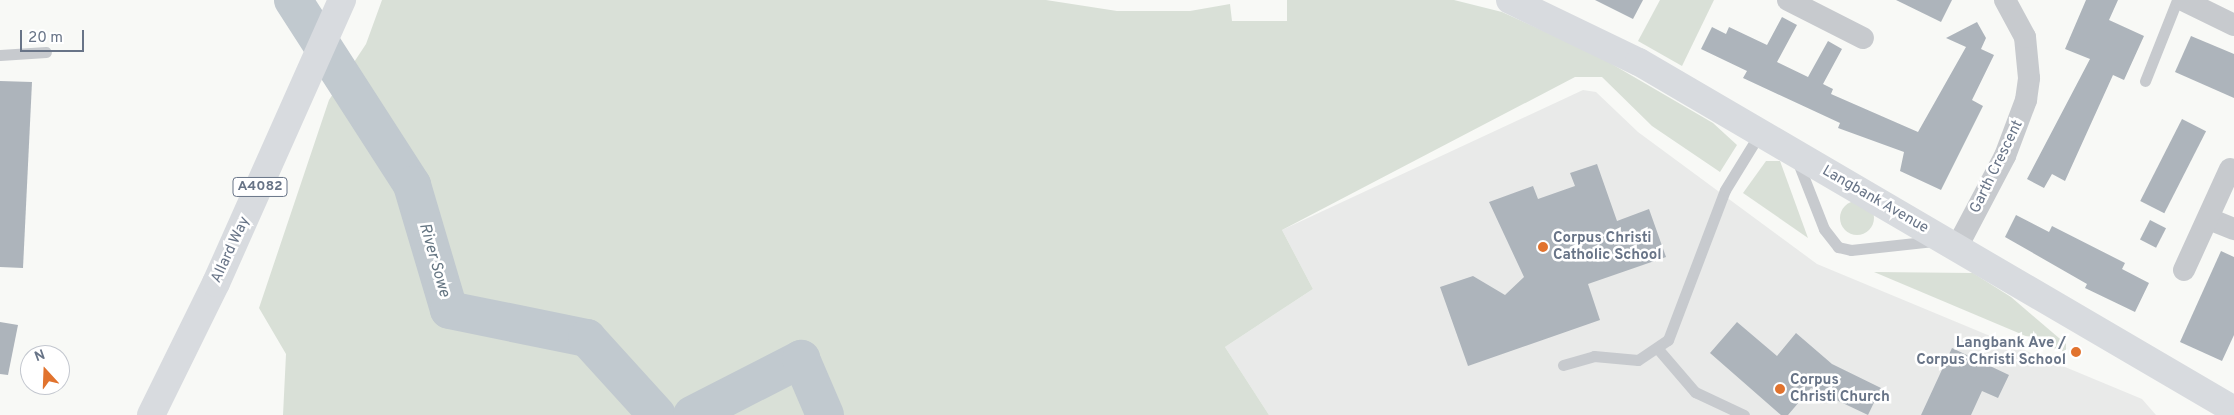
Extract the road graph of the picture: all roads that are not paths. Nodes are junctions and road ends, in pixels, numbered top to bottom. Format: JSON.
{"nodes":[{"id":1,"x":342,"y":0,"type":"edge"},
{"id":2,"x":1510,"y":0,"type":"edge"},
{"id":3,"x":1788,"y":0,"type":"edge"},
{"id":4,"x":2005,"y":0,"type":"edge"},
{"id":5,"x":2177,"y":0,"type":"edge"},
{"id":6,"x":2183,"y":0,"type":"edge"},
{"id":7,"x":2234,"y":25,"type":"edge"},
{"id":8,"x":1863,"y":38,"type":"dead end"},
{"id":9,"x":46,"y":52,"type":"dead end"},
{"id":10,"x":0,"y":55,"type":"edge"},
{"id":11,"x":2145,"y":80,"type":"dead end"},
{"id":12,"x":1760,"y":133,"type":"junction"},
{"id":13,"x":1794,"y":154,"type":"junction"},
{"id":14,"x":2230,"y":169,"type":"dead end"},
{"id":15,"x":2209,"y":219,"type":"junction"},
{"id":16,"x":2234,"y":229,"type":"edge"},
{"id":17,"x":1951,"y":243,"type":"junction"},
{"id":18,"x":2184,"y":270,"type":"dead end"},
{"id":19,"x":1658,"y":349,"type":"junction"},
{"id":20,"x":1563,"y":365,"type":"dead end"},
{"id":21,"x":2234,"y":410,"type":"edge"},
{"id":22,"x":151,"y":415,"type":"edge"},
{"id":23,"x":1744,"y":415,"type":"edge"}],
"edges":[{"from":1,"to":22,"type":"street","name":"Allard Way","number":"A4082"},
{"from":2,"to":12,"type":"street","name":"Langbank Avenue"},
{"from":3,"to":8,"type":"street"},
{"from":4,"to":17,"type":"street","name":"Garth Crescent"},
{"from":5,"to":11,"type":"lane"},
{"from":6,"to":7,"type":"street"},
{"from":9,"to":10,"type":"lane"},
{"from":12,"to":13,"type":"street","name":"Langbank Avenue"},
{"from":12,"to":19,"type":"lane"},
{"from":13,"to":17,"type":"street","name":"Langbank Avenue"},
{"from":13,"to":17,"type":"lane"},
{"from":14,"to":15,"type":"street"},
{"from":15,"to":16,"type":"street"},
{"from":15,"to":18,"type":"street"},
{"from":17,"to":21,"type":"street","name":"Langbank Avenue"},
{"from":19,"to":20,"type":"lane"},
{"from":19,"to":23,"type":"lane"}]}
